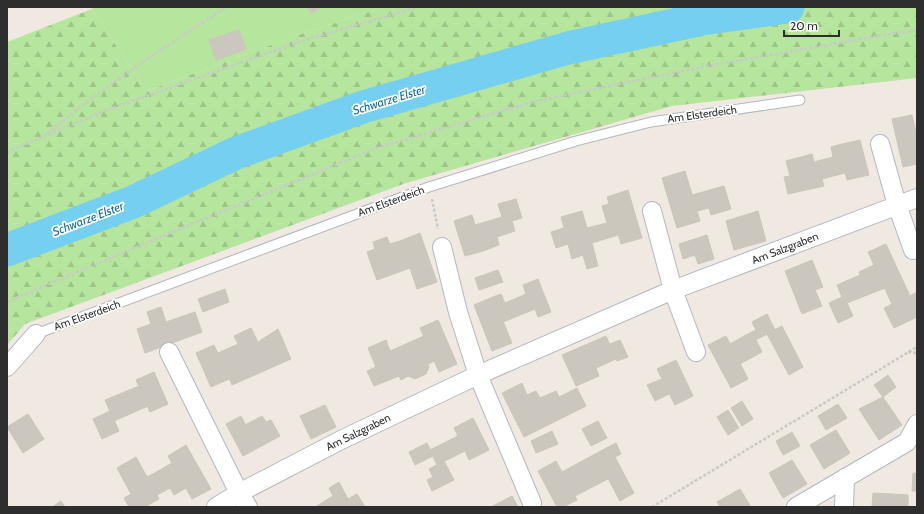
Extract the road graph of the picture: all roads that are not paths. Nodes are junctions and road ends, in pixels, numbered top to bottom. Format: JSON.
{"nodes":[{"id":1,"x":800,"y":100,"type":"dead end"},
{"id":2,"x":880,"y":144,"type":"dead end"},
{"id":3,"x":917,"y":198,"type":"edge"},
{"id":4,"x":897,"y":205,"type":"junction"},
{"id":5,"x":652,"y":211,"type":"dead end"},
{"id":6,"x":442,"y":247,"type":"road end"},
{"id":7,"x":913,"y":250,"type":"dead end"},
{"id":8,"x":673,"y":290,"type":"junction"},
{"id":9,"x":36,"y":334,"type":"joint"},
{"id":10,"x":169,"y":352,"type":"dead end"},
{"id":11,"x":696,"y":352,"type":"dead end"},
{"id":12,"x":7,"y":367,"type":"edge"},
{"id":13,"x":478,"y":375,"type":"junction"},
{"id":14,"x":917,"y":424,"type":"edge"},
{"id":15,"x":845,"y":478,"type":"junction"},
{"id":16,"x":243,"y":500,"type":"edge"},
{"id":17,"x":532,"y":503,"type":"dead end"},
{"id":18,"x":216,"y":507,"type":"edge"},
{"id":19,"x":796,"y":507,"type":"edge"},
{"id":20,"x":844,"y":507,"type":"edge"}],
"edges":[{"from":1,"to":9,"type":"lane","name":"Am Elsterdeich"},
{"from":2,"to":4,"type":"street"},
{"from":3,"to":4,"type":"street","name":"Am Salzgraben"},
{"from":4,"to":7,"type":"street"},
{"from":4,"to":8,"type":"street","name":"Am Salzgraben"},
{"from":5,"to":8,"type":"street"},
{"from":6,"to":13,"type":"street"},
{"from":8,"to":11,"type":"street"},
{"from":8,"to":13,"type":"street","name":"Am Salzgraben"},
{"from":9,"to":12,"type":"street","name":"Am Elsterdeich"},
{"from":10,"to":16,"type":"street"},
{"from":13,"to":16,"type":"street","name":"Am Salzgraben"},
{"from":13,"to":17,"type":"street"},
{"from":14,"to":15,"type":"street"},
{"from":15,"to":19,"type":"street"},
{"from":15,"to":20,"type":"street"},
{"from":16,"to":18,"type":"street","name":"Am Salzgraben"}]}
